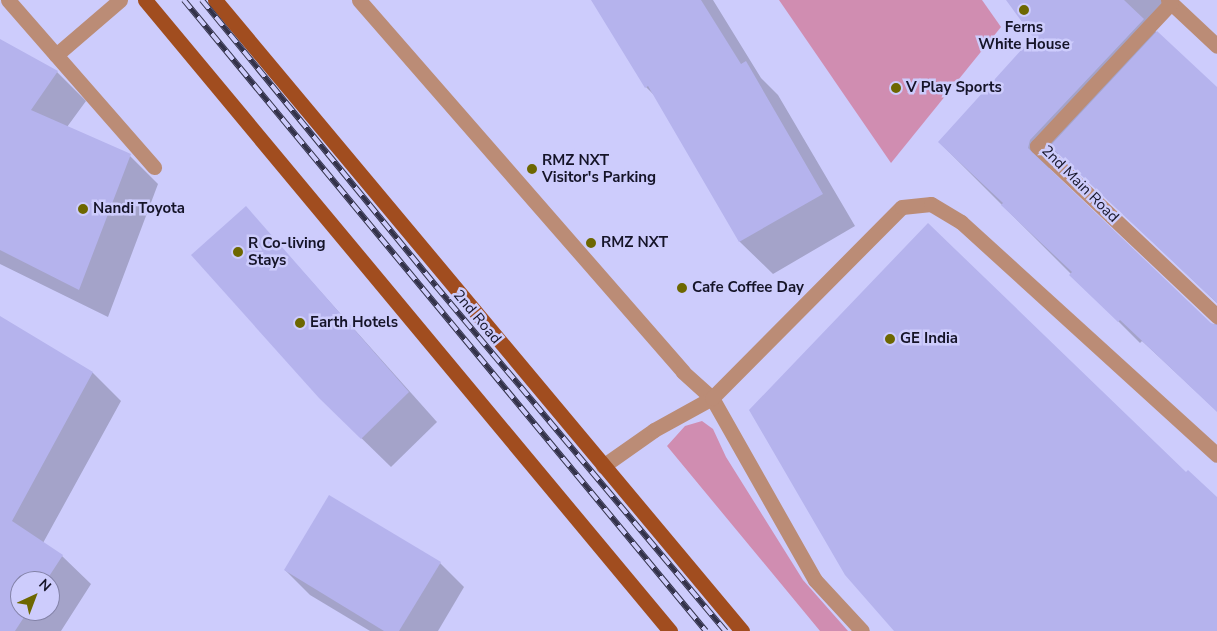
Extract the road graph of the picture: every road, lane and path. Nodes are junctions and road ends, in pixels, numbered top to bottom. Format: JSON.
{"nodes":[{"id":1,"x":8,"y":0,"type":"edge"},
{"id":2,"x":120,"y":0,"type":"edge"},
{"id":3,"x":146,"y":0,"type":"edge"},
{"id":4,"x":215,"y":0,"type":"edge"},
{"id":5,"x":359,"y":0,"type":"edge"},
{"id":6,"x":1170,"y":1,"type":"edge"},
{"id":7,"x":1217,"y":46,"type":"edge"},
{"id":8,"x":56,"y":54,"type":"junction"},
{"id":9,"x":154,"y":168,"type":"dead end"},
{"id":10,"x":1217,"y":316,"type":"edge"},
{"id":11,"x":712,"y":398,"type":"junction"},
{"id":12,"x":1217,"y":455,"type":"edge"},
{"id":13,"x":603,"y":466,"type":"junction"},
{"id":14,"x":670,"y":631,"type":"edge"},
{"id":15,"x":742,"y":631,"type":"edge"},
{"id":16,"x":862,"y":631,"type":"edge"}],
"edges":[{"from":1,"to":8,"type":"street"},
{"from":2,"to":8,"type":"street"},
{"from":3,"to":14,"type":"main road"},
{"from":4,"to":13,"type":"main road","name":"2nd Road"},
{"from":5,"to":11,"type":"street"},
{"from":6,"to":7,"type":"street"},
{"from":6,"to":10,"type":"street","name":"2nd Main Road"},
{"from":8,"to":9,"type":"street"},
{"from":11,"to":12,"type":"street"},
{"from":11,"to":13,"type":"street"},
{"from":11,"to":16,"type":"street"},
{"from":13,"to":15,"type":"main road","name":"2nd Road"}]}
